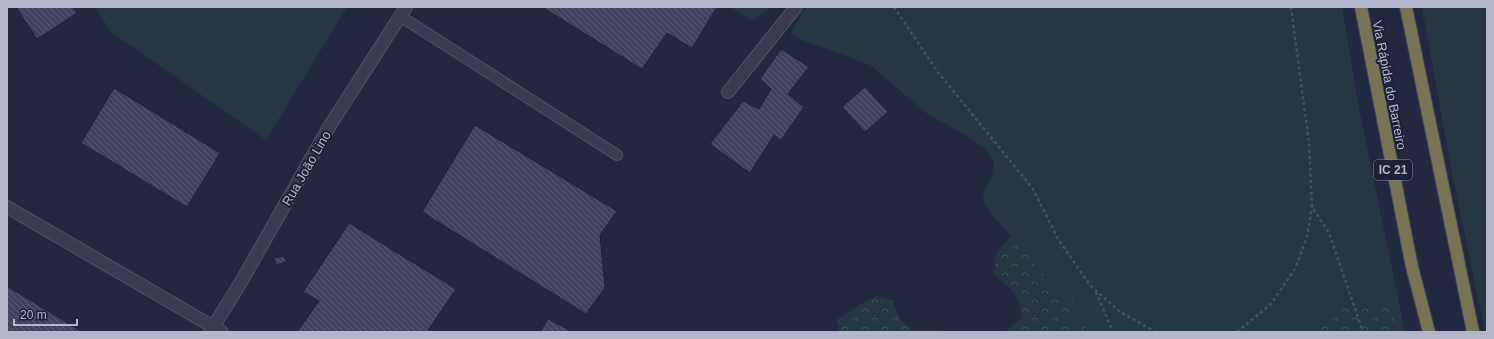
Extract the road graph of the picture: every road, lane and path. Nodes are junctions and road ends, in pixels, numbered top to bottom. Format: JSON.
{"nodes":[{"id":1,"x":796,"y":7,"type":"edge"},
{"id":2,"x":894,"y":7,"type":"edge"},
{"id":3,"x":1291,"y":7,"type":"edge"},
{"id":4,"x":1361,"y":7,"type":"edge"},
{"id":5,"x":1406,"y":7,"type":"edge"},
{"id":6,"x":403,"y":12,"type":"edge"},
{"id":7,"x":728,"y":92,"type":"dead end"},
{"id":8,"x":617,"y":154,"type":"dead end"},
{"id":9,"x":7,"y":207,"type":"edge"},
{"id":10,"x":1312,"y":207,"type":"junction"},
{"id":11,"x":1096,"y":291,"type":"junction"},
{"id":12,"x":215,"y":330,"type":"edge"},
{"id":13,"x":1113,"y":332,"type":"edge"},
{"id":14,"x":1156,"y":332,"type":"edge"},
{"id":15,"x":1237,"y":332,"type":"edge"},
{"id":16,"x":1362,"y":332,"type":"edge"},
{"id":17,"x":1429,"y":332,"type":"edge"},
{"id":18,"x":1473,"y":332,"type":"edge"}],
"edges":[{"from":1,"to":7,"type":"street"},
{"from":2,"to":11,"type":"path"},
{"from":3,"to":10,"type":"path"},
{"from":4,"to":17,"type":"highway","name":"Via Rápida do Barreiro","number":"IC 21"},
{"from":5,"to":18,"type":"highway"},
{"from":6,"to":8,"type":"lane"},
{"from":6,"to":12,"type":"street","name":"Rua João Lino"},
{"from":9,"to":12,"type":"street"},
{"from":10,"to":15,"type":"path"},
{"from":10,"to":16,"type":"path"},
{"from":11,"to":13,"type":"path"},
{"from":11,"to":14,"type":"path"}]}
